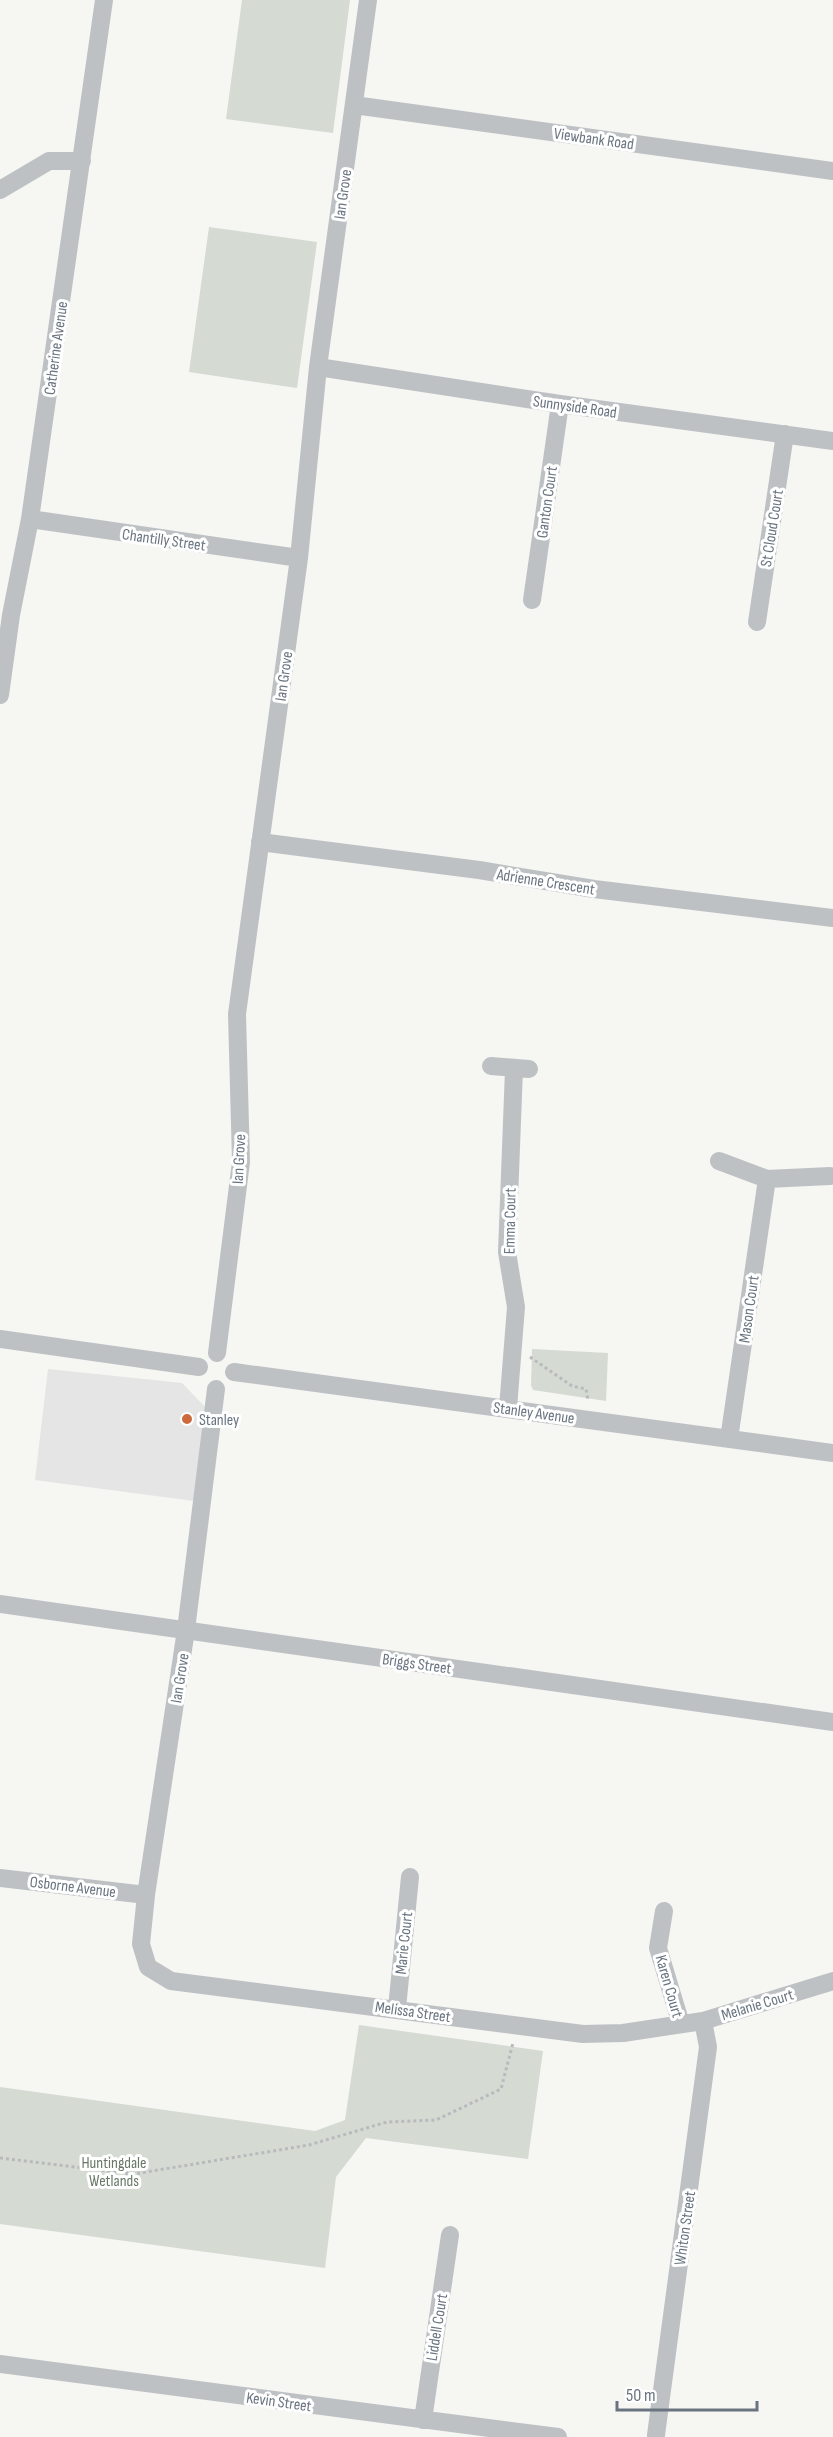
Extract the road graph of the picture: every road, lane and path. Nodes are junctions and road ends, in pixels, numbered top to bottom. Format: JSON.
{"nodes":[{"id":1,"x":104,"y":0,"type":"edge"},
{"id":2,"x":369,"y":0,"type":"edge"},
{"id":3,"x":354,"y":105,"type":"junction"},
{"id":4,"x":82,"y":161,"type":"junction"},
{"id":5,"x":833,"y":171,"type":"edge"},
{"id":6,"x":0,"y":190,"type":"edge"},
{"id":7,"x":318,"y":367,"type":"junction"},
{"id":8,"x":560,"y":404,"type":"junction"},
{"id":9,"x":785,"y":434,"type":"junction"},
{"id":10,"x":833,"y":441,"type":"edge"},
{"id":11,"x":30,"y":519,"type":"junction"},
{"id":12,"x":299,"y":558,"type":"junction"},
{"id":13,"x":532,"y":600,"type":"dead end"},
{"id":14,"x":757,"y":622,"type":"dead end"},
{"id":15,"x":0,"y":695,"type":"edge"},
{"id":16,"x":260,"y":842,"type":"junction"},
{"id":17,"x":833,"y":918,"type":"edge"},
{"id":18,"x":491,"y":1066,"type":"dead end"},
{"id":19,"x":719,"y":1161,"type":"dead end"},
{"id":20,"x":830,"y":1176,"type":"dead end"},
{"id":21,"x":767,"y":1179,"type":"junction"},
{"id":22,"x":0,"y":1339,"type":"edge"},
{"id":23,"x":217,"y":1353,"type":"junction"},
{"id":24,"x":527,"y":1354,"type":"dead end"},
{"id":25,"x":199,"y":1366,"type":"junction"},
{"id":26,"x":234,"y":1372,"type":"junction"},
{"id":27,"x":216,"y":1389,"type":"junction"},
{"id":28,"x":588,"y":1400,"type":"dead end"},
{"id":29,"x":508,"y":1408,"type":"junction"},
{"id":30,"x":729,"y":1439,"type":"junction"},
{"id":31,"x":833,"y":1453,"type":"edge"},
{"id":32,"x":0,"y":1604,"type":"edge"},
{"id":33,"x":186,"y":1630,"type":"junction"},
{"id":34,"x":833,"y":1722,"type":"edge"},
{"id":35,"x":410,"y":1877,"type":"dead end"},
{"id":36,"x":0,"y":1878,"type":"edge"},
{"id":37,"x":146,"y":1895,"type":"junction"},
{"id":38,"x":664,"y":1911,"type":"dead end"},
{"id":39,"x":148,"y":1967,"type":"joint"},
{"id":40,"x":833,"y":1981,"type":"edge"},
{"id":41,"x":397,"y":2008,"type":"junction"},
{"id":42,"x":703,"y":2021,"type":"junction"},
{"id":43,"x":681,"y":2024,"type":"junction"},
{"id":44,"x":517,"y":2025,"type":"junction"},
{"id":45,"x":0,"y":2158,"type":"edge"},
{"id":46,"x":450,"y":2235,"type":"dead end"},
{"id":47,"x":0,"y":2364,"type":"edge"},
{"id":48,"x":423,"y":2420,"type":"junction"},
{"id":49,"x":654,"y":2436,"type":"edge"},
{"id":50,"x":558,"y":2437,"type":"edge"}],
"edges":[{"from":1,"to":4,"type":"street","name":"Catherine Avenue"},
{"from":2,"to":3,"type":"street","name":"Ian Grove"},
{"from":3,"to":5,"type":"street","name":"Viewbank Road"},
{"from":3,"to":7,"type":"street","name":"Ian Grove"},
{"from":4,"to":6,"type":"street"},
{"from":4,"to":11,"type":"street","name":"Catherine Avenue"},
{"from":7,"to":8,"type":"street","name":"Sunnyside Road"},
{"from":7,"to":12,"type":"street","name":"Ian Grove"},
{"from":8,"to":9,"type":"street","name":"Sunnyside Road"},
{"from":8,"to":13,"type":"street","name":"Ganton Court"},
{"from":9,"to":10,"type":"street","name":"Sunnyside Road"},
{"from":9,"to":14,"type":"street","name":"St Cloud Court"},
{"from":11,"to":12,"type":"street","name":"Chantilly Street"},
{"from":11,"to":15,"type":"street","name":"Catherine Avenue"},
{"from":12,"to":16,"type":"street","name":"Ian Grove"},
{"from":16,"to":17,"type":"street","name":"Adrienne Crescent"},
{"from":16,"to":23,"type":"street","name":"Ian Grove"},
{"from":18,"to":29,"type":"street","name":"Emma Court"},
{"from":19,"to":21,"type":"street"},
{"from":20,"to":21,"type":"street"},
{"from":21,"to":30,"type":"street","name":"Mason Court"},
{"from":22,"to":25,"type":"street"},
{"from":23,"to":25,"type":"street"},
{"from":23,"to":26,"type":"street"},
{"from":24,"to":28,"type":"path"},
{"from":25,"to":27,"type":"street"},
{"from":26,"to":27,"type":"street"},
{"from":26,"to":29,"type":"street","name":"Stanley Avenue"},
{"from":27,"to":33,"type":"street","name":"Ian Grove"},
{"from":29,"to":30,"type":"street","name":"Stanley Avenue"},
{"from":30,"to":31,"type":"street","name":"Stanley Avenue"},
{"from":32,"to":33,"type":"street","name":"Briggs Street"},
{"from":33,"to":34,"type":"street","name":"Briggs Street"},
{"from":33,"to":37,"type":"street","name":"Ian Grove"},
{"from":35,"to":41,"type":"street","name":"Marie Court"},
{"from":36,"to":37,"type":"street","name":"Osborne Avenue"},
{"from":37,"to":39,"type":"street","name":"Ian Grove"},
{"from":38,"to":43,"type":"street","name":"Karen Court"},
{"from":39,"to":41,"type":"street","name":"Melissa Street"},
{"from":40,"to":42,"type":"street","name":"Melanie Court"},
{"from":41,"to":44,"type":"street","name":"Melissa Street"},
{"from":42,"to":43,"type":"street","name":"Melanie Court"},
{"from":42,"to":49,"type":"street","name":"Whiton Street"},
{"from":43,"to":44,"type":"street","name":"Melissa Street"},
{"from":44,"to":45,"type":"path"},
{"from":46,"to":48,"type":"street","name":"Liddell Court"},
{"from":47,"to":48,"type":"street","name":"Kevin Street"},
{"from":48,"to":50,"type":"street","name":"Kevin Street"}]}
